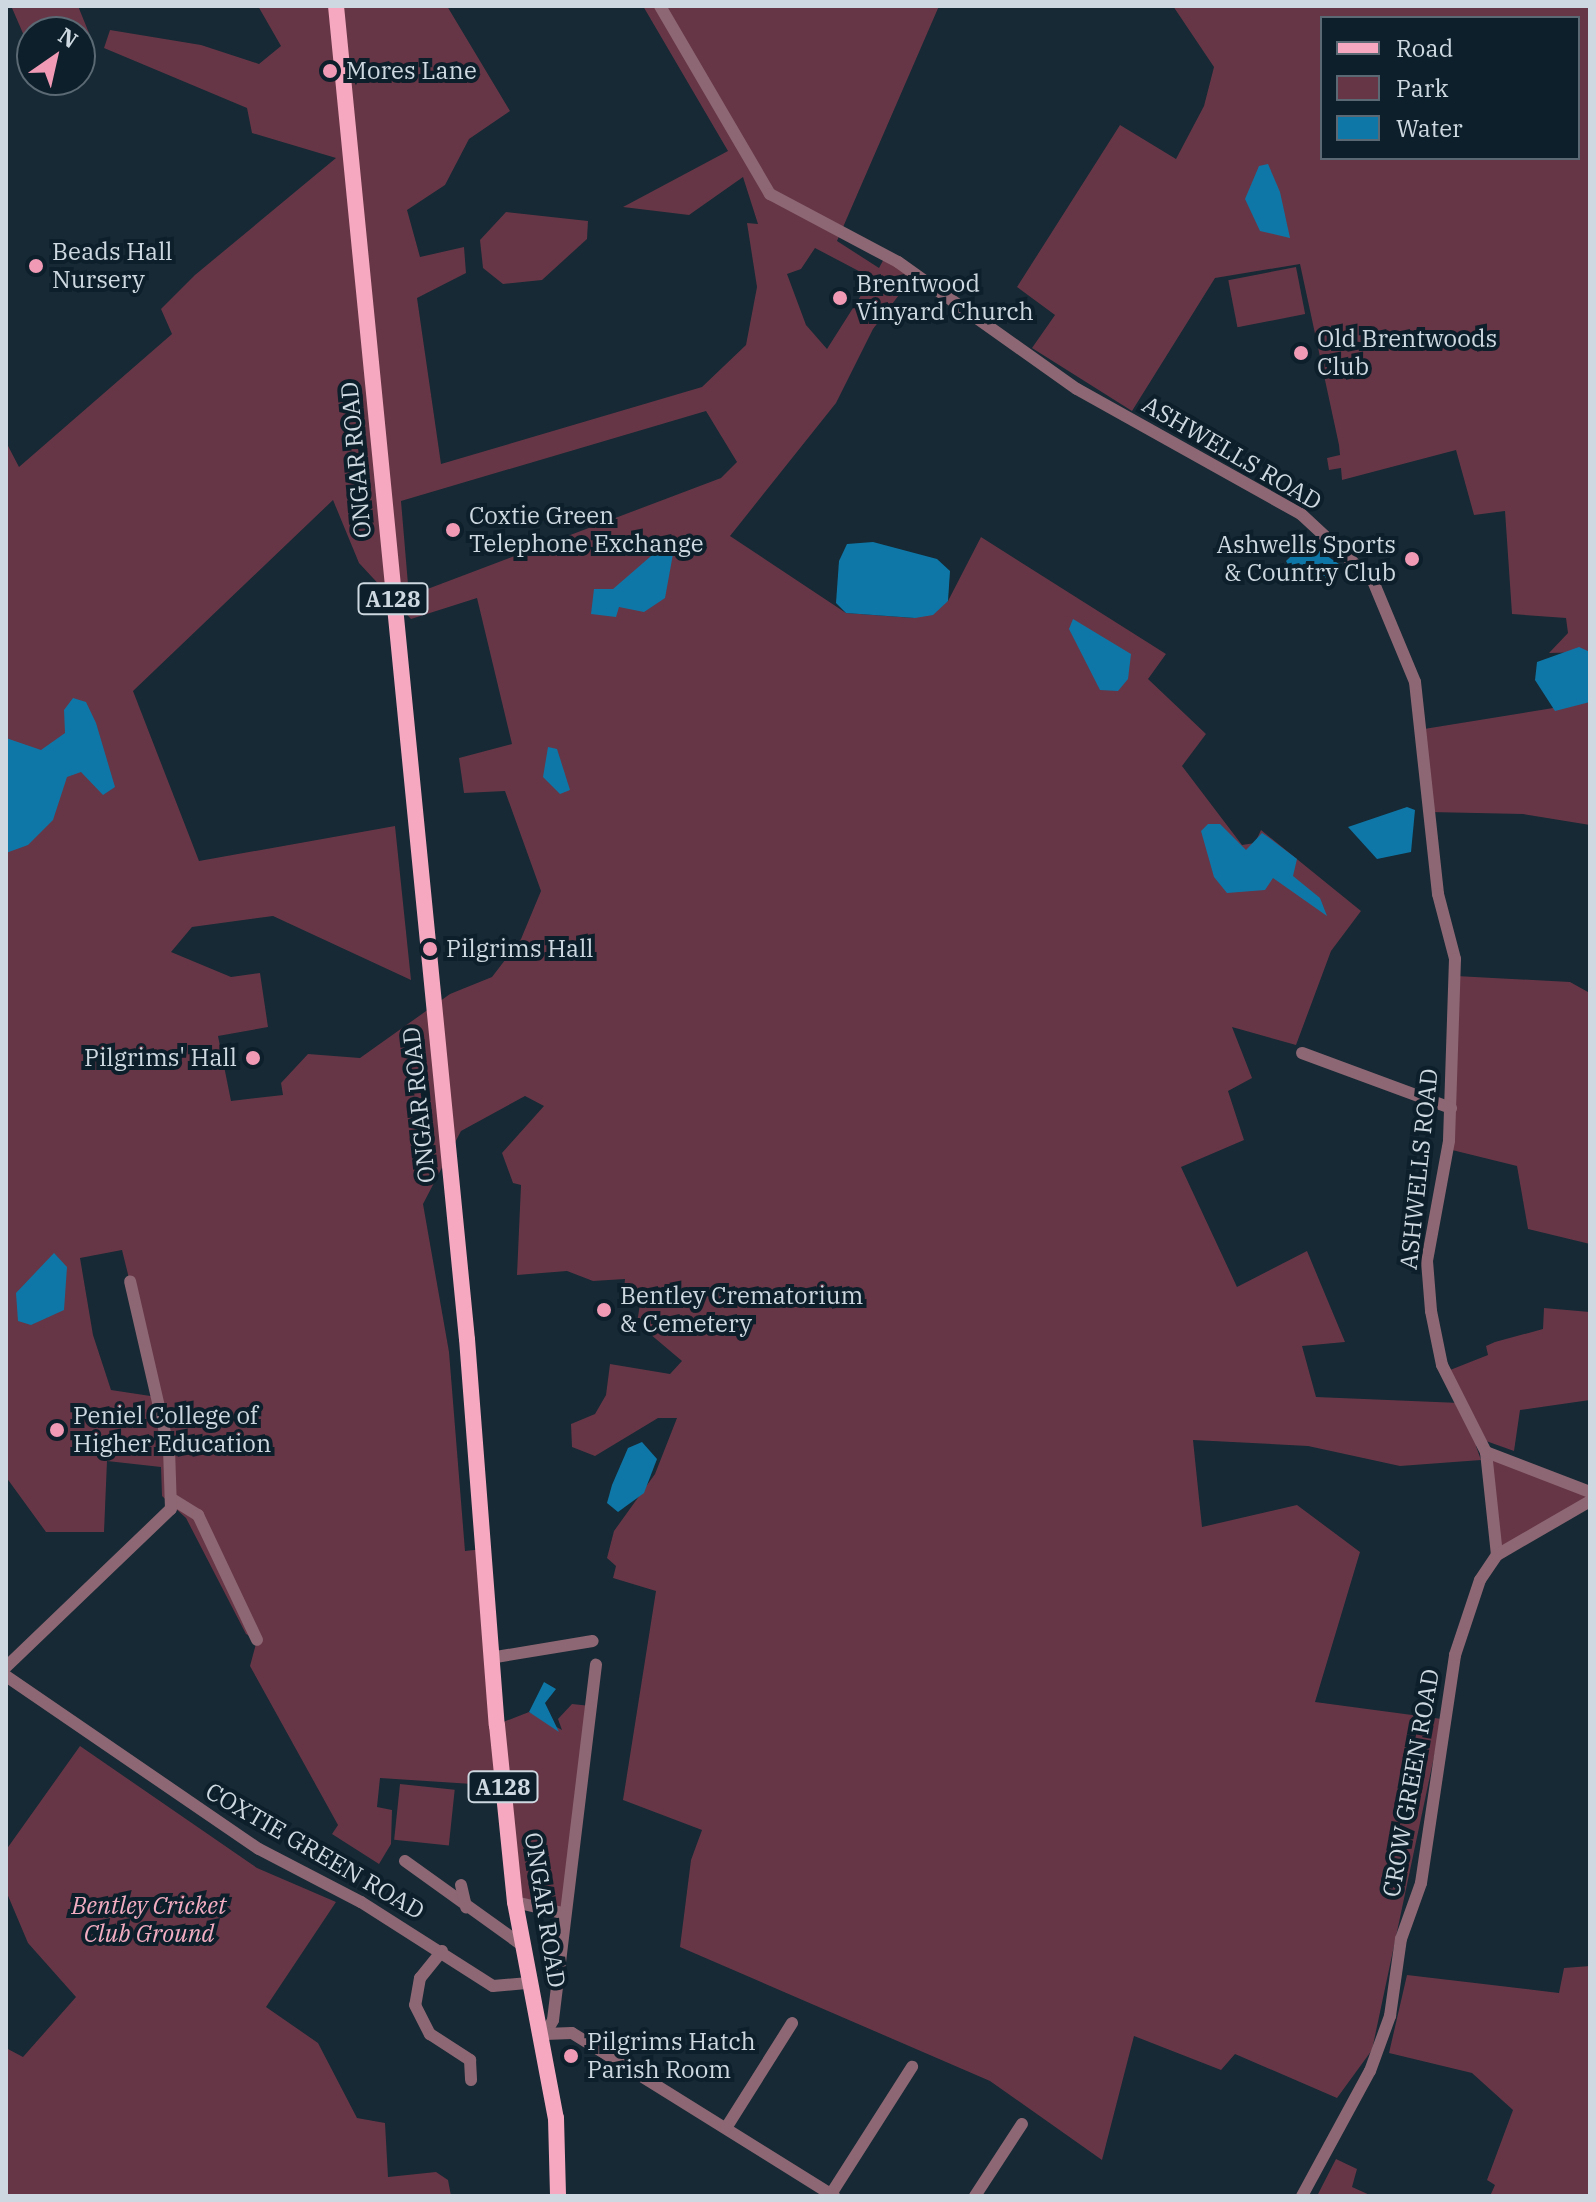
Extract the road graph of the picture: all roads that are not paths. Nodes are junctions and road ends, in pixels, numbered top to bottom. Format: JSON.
{"nodes":[{"id":1,"x":336,"y":6,"type":"edge"},
{"id":2,"x":660,"y":6,"type":"edge"},
{"id":3,"x":1302,"y":1053,"type":"dead end"},
{"id":4,"x":1451,"y":1108,"type":"junction"},
{"id":5,"x":130,"y":1281,"type":"dead end"},
{"id":6,"x":1486,"y":1452,"type":"junction"},
{"id":7,"x":1590,"y":1492,"type":"edge"},
{"id":8,"x":172,"y":1499,"type":"junction"},
{"id":9,"x":1590,"y":1501,"type":"edge"},
{"id":10,"x":1497,"y":1555,"type":"junction"},
{"id":11,"x":257,"y":1640,"type":"dead end"},
{"id":12,"x":593,"y":1641,"type":"dead end"},
{"id":13,"x":490,"y":1658,"type":"junction"},
{"id":14,"x":596,"y":1665,"type":"dead end"},
{"id":15,"x":6,"y":1667,"type":"edge"},
{"id":16,"x":6,"y":1676,"type":"edge"},
{"id":17,"x":405,"y":1861,"type":"dead end"},
{"id":18,"x":461,"y":1885,"type":"dead end"},
{"id":19,"x":515,"y":1902,"type":"junction"},
{"id":20,"x":466,"y":1907,"type":"junction"},
{"id":21,"x":562,"y":1913,"type":"junction"},
{"id":22,"x":522,"y":1945,"type":"junction"},
{"id":23,"x":442,"y":1951,"type":"junction"},
{"id":24,"x":529,"y":1983,"type":"junction"},
{"id":25,"x":792,"y":2023,"type":"dead end"},
{"id":26,"x":545,"y":2034,"type":"junction"},
{"id":27,"x":912,"y":2067,"type":"dead end"},
{"id":28,"x":471,"y":2080,"type":"dead end"},
{"id":29,"x":1022,"y":2124,"type":"dead end"},
{"id":30,"x":726,"y":2128,"type":"junction"},
{"id":31,"x":833,"y":2195,"type":"edge"},
{"id":32,"x":558,"y":2196,"type":"edge"},
{"id":33,"x":975,"y":2196,"type":"edge"},
{"id":34,"x":1302,"y":2196,"type":"edge"}],
"edges":[{"from":1,"to":13,"type":"main road","name":"ONGAR ROAD","number":"A128"},
{"from":2,"to":4,"type":"street","name":"ASHWELLS ROAD"},
{"from":3,"to":4,"type":"street"},
{"from":4,"to":6,"type":"street","name":"ASHWELLS ROAD"},
{"from":5,"to":8,"type":"street"},
{"from":6,"to":7,"type":"street"},
{"from":6,"to":10,"type":"street"},
{"from":8,"to":11,"type":"street"},
{"from":8,"to":15,"type":"street"},
{"from":9,"to":10,"type":"street"},
{"from":10,"to":34,"type":"street","name":"CROW GREEN ROAD"},
{"from":12,"to":13,"type":"street"},
{"from":13,"to":19,"type":"main road","name":"ONGAR ROAD","number":"A128"},
{"from":14,"to":21,"type":"street"},
{"from":16,"to":23,"type":"street","name":"COXTIE GREEN ROAD"},
{"from":17,"to":20,"type":"street"},
{"from":18,"to":20,"type":"street"},
{"from":19,"to":21,"type":"street"},
{"from":19,"to":22,"type":"main road","name":"ONGAR ROAD","number":"A128"},
{"from":20,"to":22,"type":"street"},
{"from":21,"to":26,"type":"street"},
{"from":22,"to":24,"type":"main road","name":"ONGAR ROAD","number":"A128"},
{"from":23,"to":24,"type":"street","name":"COXTIE GREEN ROAD"},
{"from":23,"to":28,"type":"street"},
{"from":24,"to":26,"type":"main road","name":"ONGAR ROAD","number":"A128"},
{"from":25,"to":30,"type":"street"},
{"from":26,"to":30,"type":"street"},
{"from":26,"to":32,"type":"main road","name":"ONGAR ROAD","number":"A128"},
{"from":27,"to":31,"type":"street"},
{"from":29,"to":33,"type":"street"},
{"from":30,"to":31,"type":"street"}]}
